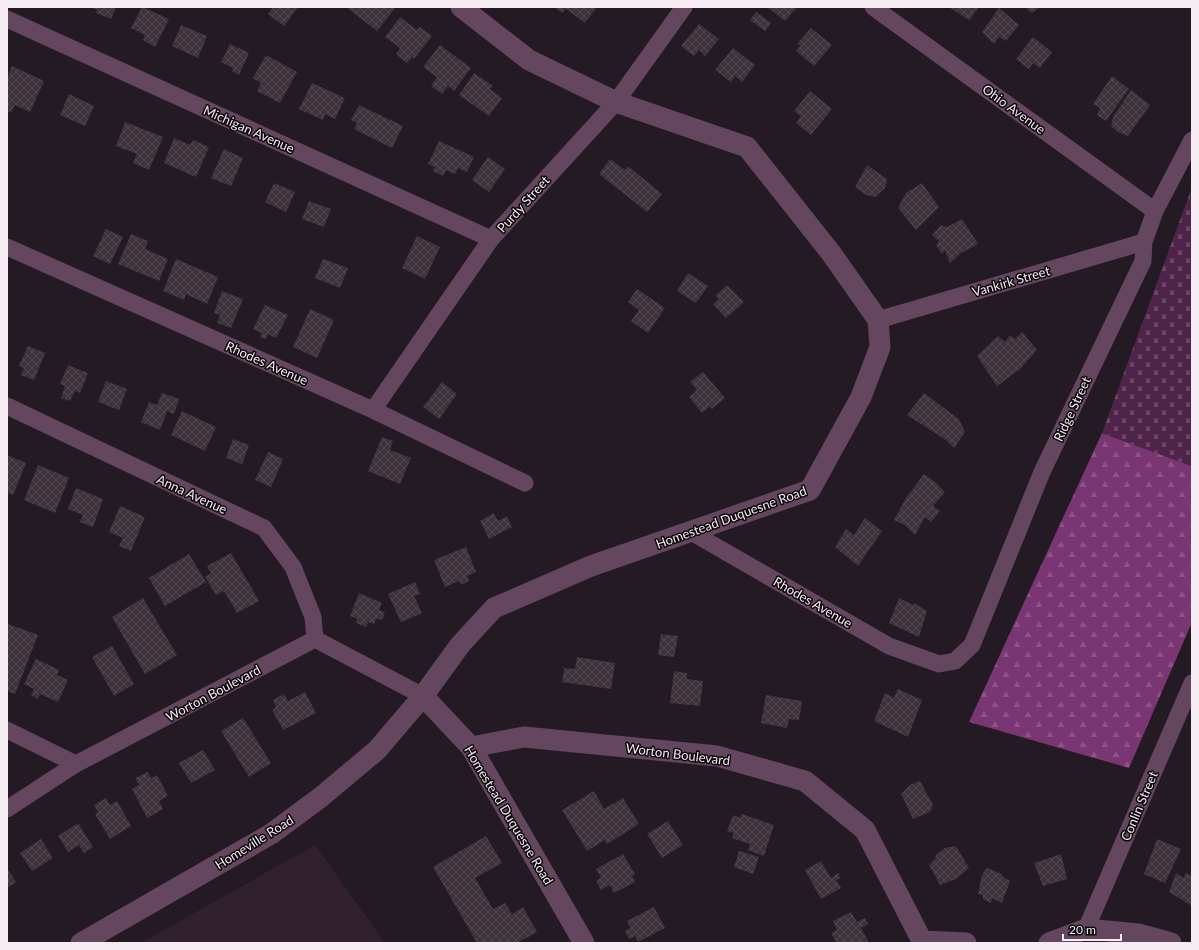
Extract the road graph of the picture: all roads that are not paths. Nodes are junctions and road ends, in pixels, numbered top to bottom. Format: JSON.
{"nodes":[{"id":1,"x":461,"y":7,"type":"edge"},
{"id":2,"x":684,"y":7,"type":"edge"},
{"id":3,"x":873,"y":7,"type":"edge"},
{"id":4,"x":7,"y":19,"type":"edge"},
{"id":5,"x":616,"y":102,"type":"junction"},
{"id":6,"x":1192,"y":140,"type":"edge"},
{"id":7,"x":1156,"y":211,"type":"junction"},
{"id":8,"x":491,"y":239,"type":"junction"},
{"id":9,"x":1144,"y":242,"type":"junction"},
{"id":10,"x":7,"y":247,"type":"edge"},
{"id":11,"x":878,"y":320,"type":"junction"},
{"id":12,"x":7,"y":406,"type":"edge"},
{"id":13,"x":373,"y":410,"type":"junction"},
{"id":14,"x":525,"y":483,"type":"dead end"},
{"id":15,"x":691,"y":532,"type":"junction"},
{"id":16,"x":315,"y":639,"type":"junction"},
{"id":17,"x":939,"y":664,"type":"joint"},
{"id":18,"x":1192,"y":683,"type":"edge"},
{"id":19,"x":423,"y":696,"type":"junction"},
{"id":20,"x":7,"y":730,"type":"edge"},
{"id":21,"x":471,"y":747,"type":"junction"},
{"id":22,"x":76,"y":764,"type":"junction"},
{"id":23,"x":7,"y":809,"type":"edge"},
{"id":24,"x":1086,"y":930,"type":"junction"},
{"id":25,"x":923,"y":942,"type":"edge"},
{"id":26,"x":81,"y":943,"type":"edge"},
{"id":27,"x":584,"y":943,"type":"edge"},
{"id":28,"x":966,"y":943,"type":"edge"},
{"id":29,"x":1049,"y":943,"type":"edge"},
{"id":30,"x":1171,"y":943,"type":"edge"}],
"edges":[{"from":1,"to":5,"type":"street"},
{"from":2,"to":5,"type":"street","name":"Purdy Street"},
{"from":3,"to":7,"type":"street","name":"Ohio Avenue"},
{"from":4,"to":8,"type":"street","name":"Michigan Avenue"},
{"from":5,"to":8,"type":"street","name":"Purdy Street"},
{"from":5,"to":11,"type":"street"},
{"from":6,"to":7,"type":"street","name":"Ridge Street"},
{"from":7,"to":9,"type":"street","name":"Ridge Street"},
{"from":8,"to":13,"type":"street","name":"Purdy Street"},
{"from":9,"to":11,"type":"street","name":"Vankirk Street"},
{"from":9,"to":17,"type":"street","name":"Ridge Street"},
{"from":10,"to":13,"type":"street","name":"Rhodes Avenue"},
{"from":11,"to":15,"type":"street","name":"Homestead Duquesne Road"},
{"from":12,"to":16,"type":"street","name":"Anna Avenue"},
{"from":13,"to":14,"type":"street","name":"Rhodes Avenue"},
{"from":15,"to":17,"type":"street","name":"Rhodes Avenue"},
{"from":15,"to":19,"type":"street","name":"Homestead Duquesne Road"},
{"from":16,"to":19,"type":"street"},
{"from":16,"to":22,"type":"street","name":"Worton Boulevard"},
{"from":18,"to":24,"type":"street","name":"Conlin Street"},
{"from":19,"to":21,"type":"street","name":"Homestead Duquesne Road"},
{"from":19,"to":26,"type":"street","name":"Homeville Road"},
{"from":20,"to":22,"type":"street"},
{"from":21,"to":25,"type":"street","name":"Worton Boulevard"},
{"from":21,"to":27,"type":"street","name":"Homestead Duquesne Road"},
{"from":22,"to":23,"type":"street","name":"Worton Boulevard"},
{"from":24,"to":29,"type":"street"},
{"from":24,"to":30,"type":"street"},
{"from":25,"to":28,"type":"street","name":"Worton Boulevard"}]}
